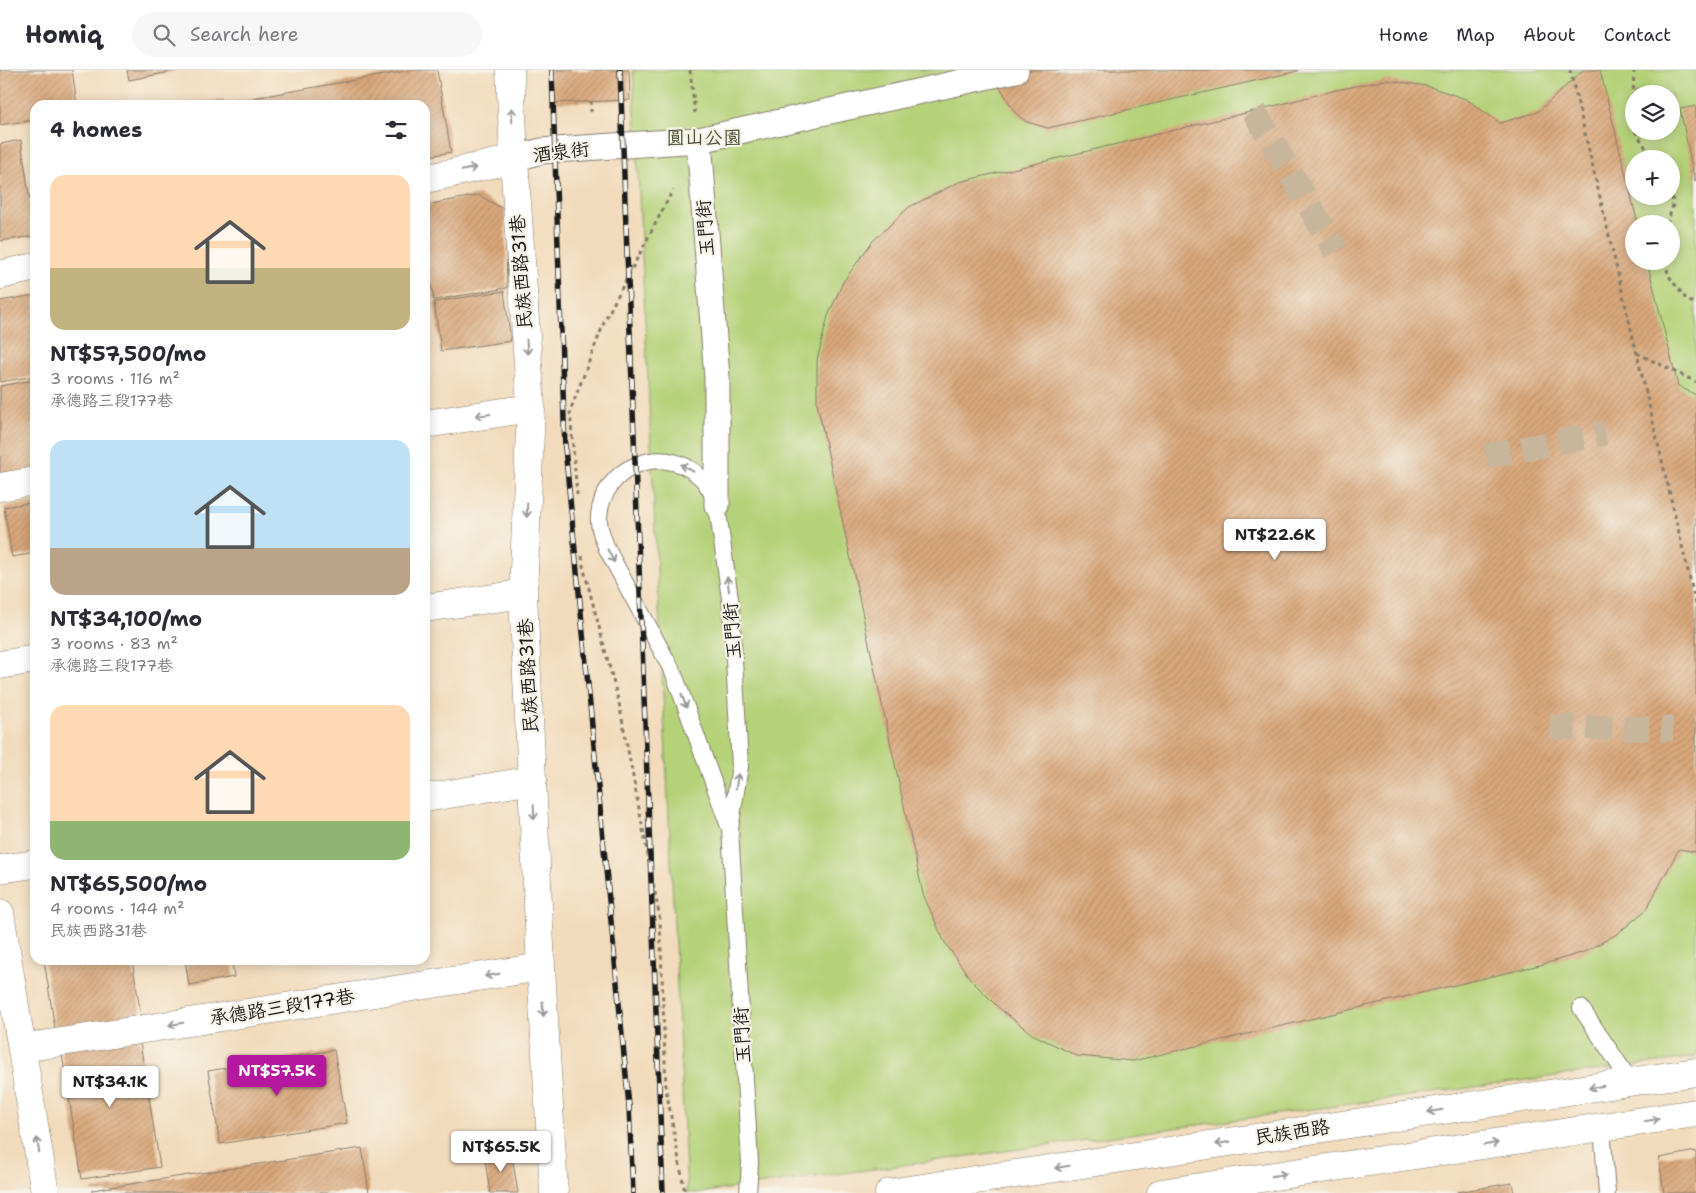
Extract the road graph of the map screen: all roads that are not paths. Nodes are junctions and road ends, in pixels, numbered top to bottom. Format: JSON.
{"nodes":[{"id":1,"x":510,"y":70,"type":"edge"},
{"id":2,"x":1016,"y":70,"type":"edge"},
{"id":3,"x":699,"y":140,"type":"junction"},
{"id":4,"x":514,"y":159,"type":"junction"},
{"id":5,"x":430,"y":179,"type":"edge"},
{"id":6,"x":30,"y":268,"type":"edge"},
{"id":7,"x":0,"y":275,"type":"edge"},
{"id":8,"x":531,"y":408,"type":"junction"},
{"id":9,"x":430,"y":423,"type":"edge"},
{"id":10,"x":30,"y":482,"type":"edge"},
{"id":11,"x":0,"y":487,"type":"edge"},
{"id":12,"x":717,"y":505,"type":"junction"},
{"id":13,"x":524,"y":594,"type":"junction"},
{"id":14,"x":430,"y":607,"type":"edge"},
{"id":15,"x":30,"y":660,"type":"edge"},
{"id":16,"x":0,"y":665,"type":"edge"},
{"id":17,"x":533,"y":780,"type":"junction"},
{"id":18,"x":430,"y":797,"type":"edge"},
{"id":19,"x":730,"y":829,"type":"junction"},
{"id":20,"x":30,"y":865,"type":"edge"},
{"id":21,"x":0,"y":869,"type":"edge"},
{"id":22,"x":0,"y":913,"type":"edge"},
{"id":23,"x":540,"y":967,"type":"junction"},
{"id":24,"x":1581,"y":1008,"type":"dead end"},
{"id":25,"x":23,"y":1048,"type":"junction"},
{"id":26,"x":1696,"y":1072,"type":"edge"},
{"id":27,"x":1631,"y":1082,"type":"junction"},
{"id":28,"x":1696,"y":1113,"type":"edge"},
{"id":29,"x":1602,"y":1127,"type":"junction"},
{"id":30,"x":45,"y":1193,"type":"edge"},
{"id":31,"x":554,"y":1193,"type":"edge"},
{"id":32,"x":748,"y":1193,"type":"edge"},
{"id":33,"x":889,"y":1193,"type":"edge"},
{"id":34,"x":1161,"y":1193,"type":"edge"},
{"id":35,"x":1607,"y":1193,"type":"edge"}],
"edges":[{"from":4,"to":1,"type":"street","name":"民族西路31巷","one_way":true},
{"from":2,"to":3,"type":"street","name":"酒泉街"},
{"from":3,"to":4,"type":"street","name":"酒泉街"},
{"from":3,"to":12,"type":"street","name":"玉門街"},
{"from":5,"to":4,"type":"street","name":"酒泉街","one_way":true},
{"from":4,"to":8,"type":"street","name":"民族西路31巷","one_way":true},
{"from":6,"to":7,"type":"street"},
{"from":8,"to":9,"type":"street","one_way":true},
{"from":8,"to":13,"type":"street","name":"民族西路31巷","one_way":true},
{"from":10,"to":11,"type":"street"},
{"from":19,"to":12,"type":"lane","name":"玉門街","one_way":true},
{"from":12,"to":19,"type":"lane","one_way":true},
{"from":13,"to":14,"type":"street"},
{"from":13,"to":17,"type":"street","name":"民族西路31巷"},
{"from":15,"to":16,"type":"street"},
{"from":17,"to":18,"type":"street"},
{"from":17,"to":23,"type":"street","name":"民族西路31巷","one_way":true},
{"from":19,"to":32,"type":"lane","name":"玉門街"},
{"from":20,"to":21,"type":"street"},
{"from":22,"to":25,"type":"street"},
{"from":23,"to":25,"type":"street","name":"承德路三段177巷","one_way":true},
{"from":23,"to":31,"type":"street","name":"民族西路31巷","one_way":true},
{"from":24,"to":27,"type":"lane"},
{"from":30,"to":25,"type":"street","one_way":true},
{"from":26,"to":27,"type":"street","name":"民族西路"},
{"from":27,"to":33,"type":"street","name":"民族西路","one_way":true},
{"from":29,"to":28,"type":"street","one_way":true},
{"from":34,"to":29,"type":"street","one_way":true},
{"from":29,"to":35,"type":"lane"}]}
